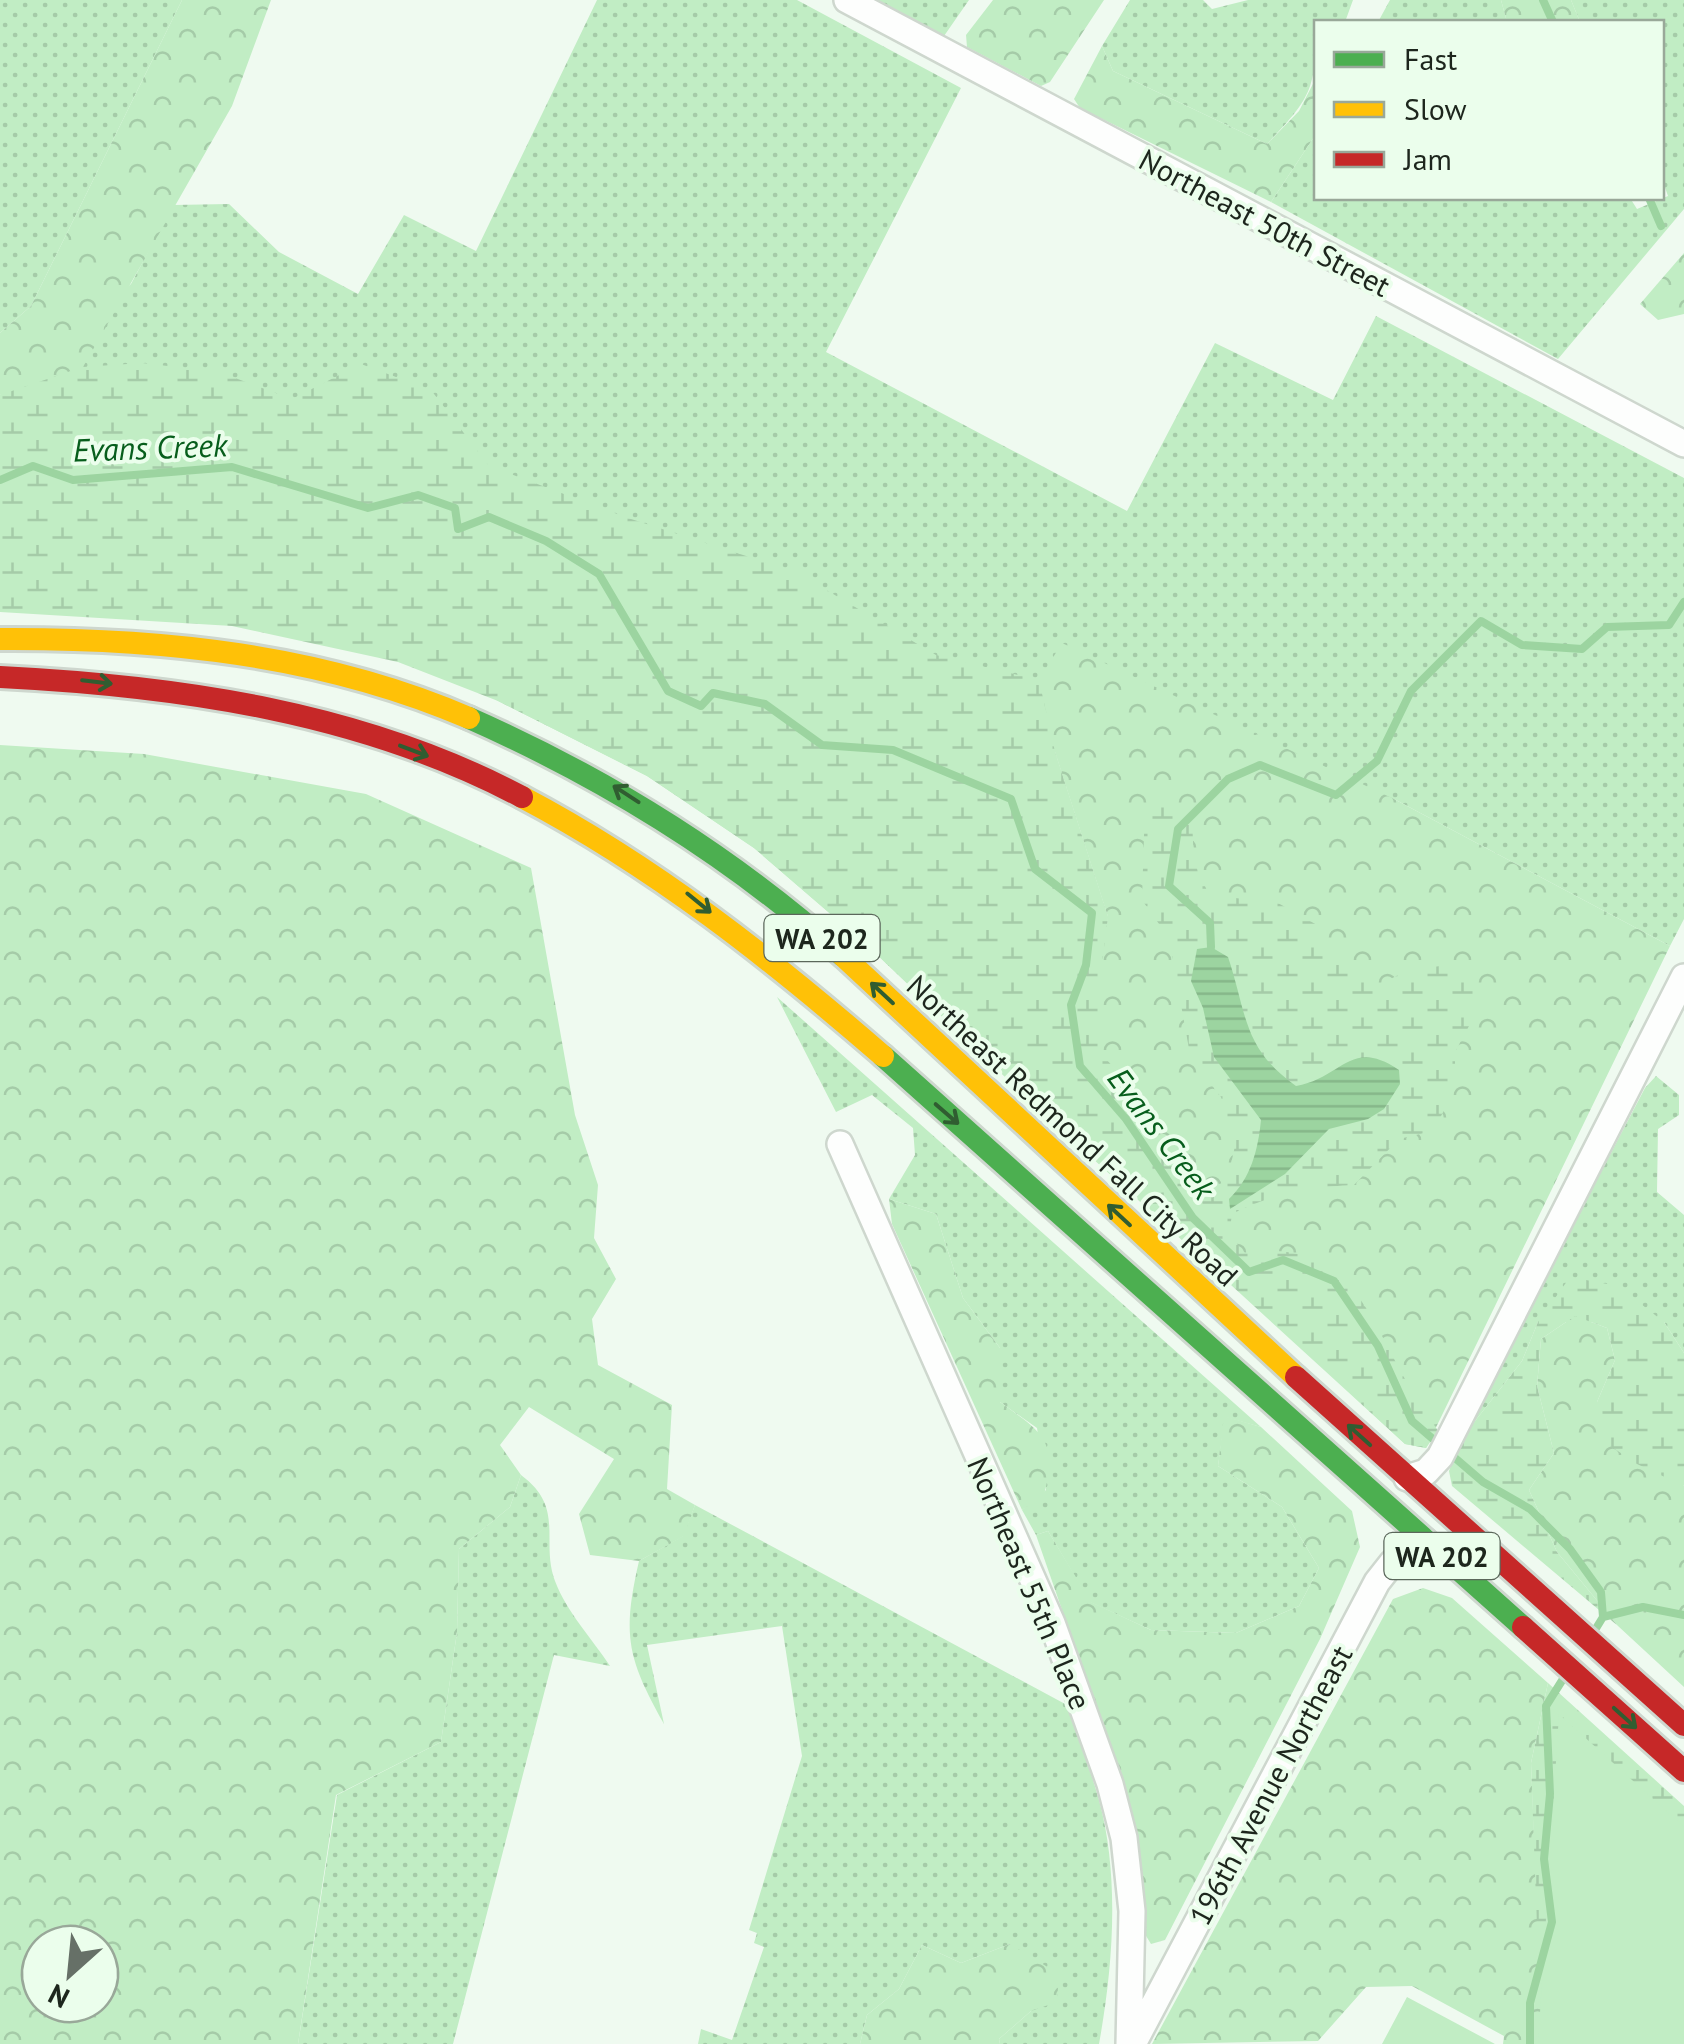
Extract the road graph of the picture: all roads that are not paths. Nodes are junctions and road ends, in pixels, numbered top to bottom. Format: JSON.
{"nodes":[{"id":1,"x":847,"y":0,"type":"edge"},
{"id":2,"x":1684,"y":444,"type":"edge"},
{"id":3,"x":0,"y":639,"type":"edge"},
{"id":4,"x":0,"y":677,"type":"edge"},
{"id":5,"x":1684,"y":977,"type":"edge"},
{"id":6,"x":840,"y":1144,"type":"dead end"},
{"id":7,"x":1407,"y":1478,"type":"junction"},
{"id":8,"x":1358,"y":1479,"type":"junction"},
{"id":9,"x":1425,"y":1541,"type":"junction"},
{"id":10,"x":1483,"y":1547,"type":"junction"},
{"id":11,"x":1684,"y":1725,"type":"edge"},
{"id":12,"x":1684,"y":1771,"type":"edge"},
{"id":13,"x":1131,"y":2044,"type":"edge"}],
"edges":[{"from":1,"to":2,"type":"street","name":"Northeast 50th Street"},
{"from":7,"to":3,"type":"main road","name":"Northeast Redmond Fall City Road","number":"WA 202","one_way":true},
{"from":4,"to":8,"type":"main road","number":"WA 202","one_way":true},
{"from":5,"to":7,"type":"street"},
{"from":6,"to":13,"type":"street","name":"Northeast 55th Place"},
{"from":7,"to":8,"type":"main road"},
{"from":7,"to":10,"type":"main road","name":"Northeast Redmond Fall City Road","number":"WA 202"},
{"from":8,"to":9,"type":"main road","number":"WA 202"},
{"from":9,"to":10,"type":"main road"},
{"from":9,"to":12,"type":"main road","number":"WA 202","one_way":true},
{"from":9,"to":13,"type":"street","name":"196th Avenue Northeast"},
{"from":10,"to":11,"type":"main road","name":"Northeast Redmond Fall City Road","number":"WA 202"}]}
